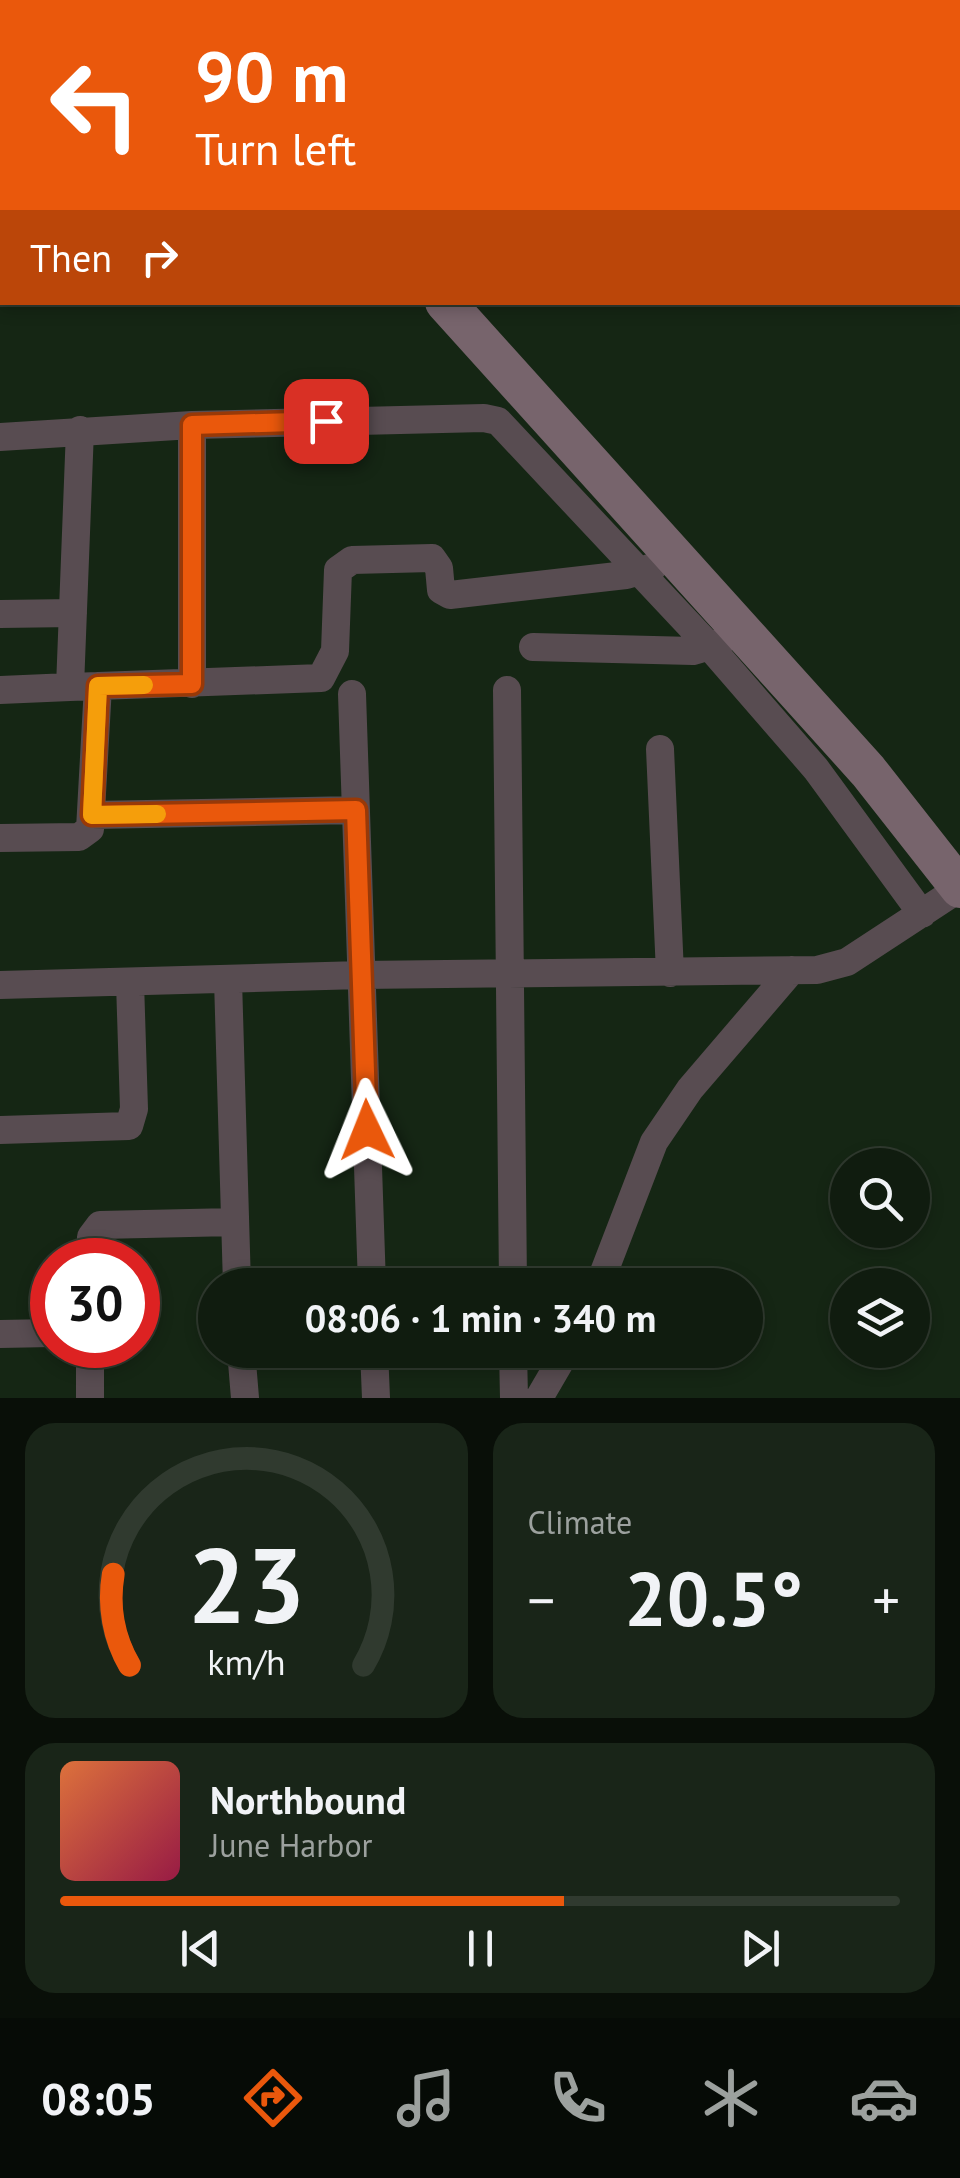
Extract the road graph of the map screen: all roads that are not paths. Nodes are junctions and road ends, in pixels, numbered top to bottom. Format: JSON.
{"nodes":[{"id":1,"x":447,"y":305,"type":"edge"},
{"id":2,"x":192,"y":425,"type":"junction"},
{"id":3,"x":80,"y":430,"type":"junction"},
{"id":4,"x":0,"y":437,"type":"edge"},
{"id":5,"x":652,"y":566,"type":"junction"},
{"id":6,"x":73,"y":613,"type":"junction"},
{"id":7,"x":0,"y":614,"type":"edge"},
{"id":8,"x":722,"y":641,"type":"junction"},
{"id":9,"x":533,"y":647,"type":"dead end"},
{"id":10,"x":192,"y":684,"type":"junction"},
{"id":11,"x":84,"y":687,"type":"junction"},
{"id":12,"x":0,"y":690,"type":"edge"},
{"id":13,"x":507,"y":690,"type":"dead end"},
{"id":14,"x":352,"y":694,"type":"dead end"},
{"id":15,"x":660,"y":749,"type":"dead end"},
{"id":16,"x":356,"y":810,"type":"junction"},
{"id":17,"x":92,"y":815,"type":"junction"},
{"id":18,"x":0,"y":838,"type":"edge"},
{"id":19,"x":937,"y":903,"type":"edge"},
{"id":20,"x":792,"y":970,"type":"junction"},
{"id":21,"x":670,"y":973,"type":"junction"},
{"id":22,"x":361,"y":975,"type":"junction"},
{"id":23,"x":512,"y":976,"type":"junction"},
{"id":24,"x":228,"y":980,"type":"junction"},
{"id":25,"x":130,"y":982,"type":"junction"},
{"id":26,"x":0,"y":985,"type":"edge"},
{"id":27,"x":0,"y":1130,"type":"edge"},
{"id":28,"x":234,"y":1222,"type":"junction"},
{"id":29,"x":91,"y":1238,"type":"edge"},
{"id":30,"x":237,"y":1268,"type":"edge"},
{"id":31,"x":371,"y":1268,"type":"edge"},
{"id":32,"x":513,"y":1268,"type":"edge"},
{"id":33,"x":605,"y":1268,"type":"edge"},
{"id":34,"x":30,"y":1333,"type":"edge"},
{"id":35,"x":0,"y":1334,"type":"edge"},
{"id":36,"x":90,"y":1368,"type":"edge"},
{"id":37,"x":242,"y":1368,"type":"edge"},
{"id":38,"x":375,"y":1368,"type":"edge"},
{"id":39,"x":513,"y":1368,"type":"edge"},
{"id":40,"x":557,"y":1368,"type":"edge"},
{"id":41,"x":90,"y":1398,"type":"edge"},
{"id":42,"x":245,"y":1398,"type":"edge"},
{"id":43,"x":376,"y":1398,"type":"edge"},
{"id":44,"x":514,"y":1398,"type":"edge"},
{"id":45,"x":540,"y":1398,"type":"edge"}],
"edges":[{"from":1,"to":5,"type":"street"},
{"from":2,"to":3,"type":"street"},
{"from":2,"to":5,"type":"street"},
{"from":2,"to":10,"type":"street"},
{"from":3,"to":4,"type":"street"},
{"from":3,"to":6,"type":"street"},
{"from":5,"to":8,"type":"street"},
{"from":5,"to":10,"type":"street"},
{"from":6,"to":7,"type":"street"},
{"from":6,"to":11,"type":"street"},
{"from":8,"to":9,"type":"street"},
{"from":8,"to":19,"type":"street"},
{"from":10,"to":11,"type":"street"},
{"from":11,"to":12,"type":"street"},
{"from":11,"to":17,"type":"street"},
{"from":13,"to":23,"type":"street"},
{"from":14,"to":16,"type":"street"},
{"from":15,"to":21,"type":"street"},
{"from":16,"to":17,"type":"street"},
{"from":16,"to":22,"type":"street"},
{"from":17,"to":18,"type":"street"},
{"from":19,"to":20,"type":"street"},
{"from":20,"to":21,"type":"street"},
{"from":20,"to":33,"type":"street"},
{"from":21,"to":23,"type":"street"},
{"from":22,"to":23,"type":"street"},
{"from":22,"to":24,"type":"street"},
{"from":22,"to":31,"type":"street"},
{"from":23,"to":32,"type":"street"},
{"from":24,"to":25,"type":"street"},
{"from":24,"to":28,"type":"street"},
{"from":25,"to":26,"type":"street"},
{"from":25,"to":27,"type":"street"},
{"from":28,"to":29,"type":"street"},
{"from":28,"to":30,"type":"street"},
{"from":34,"to":35,"type":"street"},
{"from":36,"to":41,"type":"street"},
{"from":37,"to":42,"type":"street"},
{"from":38,"to":43,"type":"street"},
{"from":39,"to":44,"type":"street"},
{"from":40,"to":45,"type":"street"}]}
